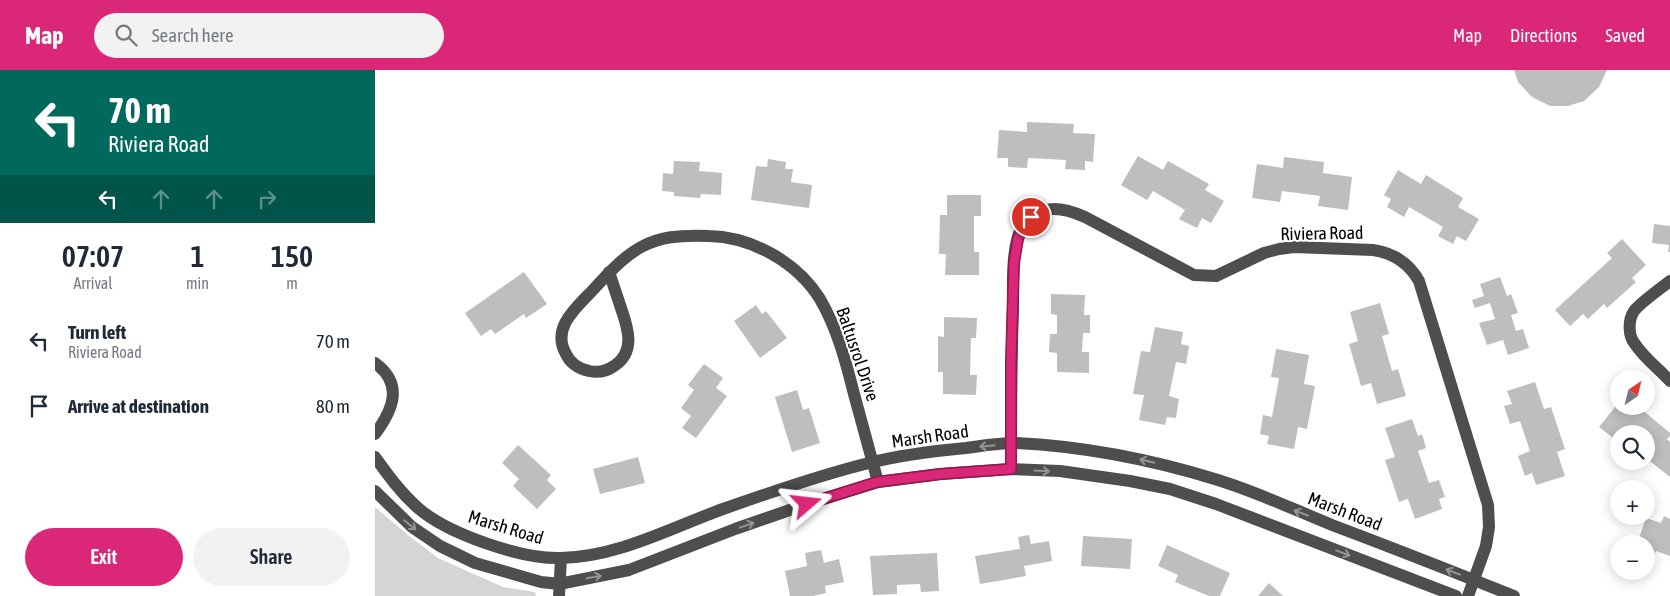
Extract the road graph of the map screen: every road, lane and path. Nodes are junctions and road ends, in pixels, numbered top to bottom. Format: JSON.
{"nodes":[{"id":1,"x":609,"y":272,"type":"junction"},
{"id":2,"x":1670,"y":281,"type":"edge"},
{"id":3,"x":375,"y":363,"type":"edge"},
{"id":4,"x":1670,"y":381,"type":"edge"},
{"id":5,"x":375,"y":434,"type":"edge"},
{"id":6,"x":1011,"y":443,"type":"junction"},
{"id":7,"x":375,"y":457,"type":"edge"},
{"id":8,"x":872,"y":462,"type":"junction"},
{"id":9,"x":1011,"y":469,"type":"junction"},
{"id":10,"x":877,"y":482,"type":"junction"},
{"id":11,"x":375,"y":491,"type":"edge"},
{"id":12,"x":561,"y":558,"type":"junction"},
{"id":13,"x":1474,"y":580,"type":"junction"},
{"id":14,"x":559,"y":590,"type":"edge"},
{"id":15,"x":1456,"y":596,"type":"edge"},
{"id":16,"x":1467,"y":596,"type":"edge"},
{"id":17,"x":1515,"y":596,"type":"edge"}],
"edges":[{"from":1,"to":1,"type":"street","name":"Baltusrol Drive"},
{"from":1,"to":8,"type":"street","name":"Baltusrol Drive"},
{"from":2,"to":4,"type":"street"},
{"from":3,"to":5,"type":"street"},
{"from":6,"to":8,"type":"street","name":"Marsh Road","one_way":true},
{"from":6,"to":9,"type":"street","name":"Riviera Road"},
{"from":13,"to":6,"type":"street","name":"Marsh Road","one_way":true},
{"from":6,"to":13,"type":"street","name":"Riviera Road"},
{"from":7,"to":12,"type":"street","name":"Marsh Road"},
{"from":8,"to":10,"type":"street","name":"Baltusrol Drive"},
{"from":8,"to":12,"type":"street","name":"Marsh Road"},
{"from":9,"to":10,"type":"street"},
{"from":9,"to":15,"type":"street","one_way":true},
{"from":14,"to":10,"type":"street","one_way":true},
{"from":11,"to":14,"type":"street","one_way":true},
{"from":12,"to":14,"type":"street"},
{"from":13,"to":16,"type":"street","name":"Riviera Road"},
{"from":13,"to":17,"type":"street","name":"Marsh Road"}]}
